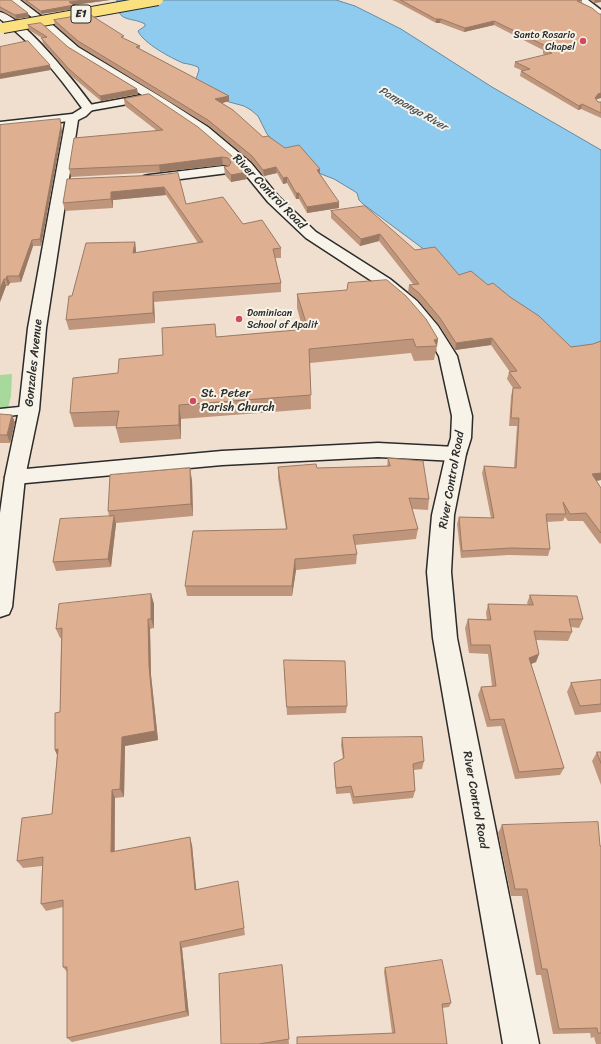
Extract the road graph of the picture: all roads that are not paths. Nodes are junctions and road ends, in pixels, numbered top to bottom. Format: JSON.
{"nodes":[{"id":1,"x":14,"y":0,"type":"edge"},
{"id":2,"x":122,"y":0,"type":"edge"},
{"id":3,"x":158,"y":0,"type":"edge"},
{"id":4,"x":583,"y":0,"type":"edge"},
{"id":5,"x":0,"y":14,"type":"edge"},
{"id":6,"x":601,"y":15,"type":"edge"},
{"id":7,"x":2,"y":25,"type":"edge"},
{"id":8,"x":32,"y":41,"type":"junction"},
{"id":9,"x":19,"y":44,"type":"edge"},
{"id":10,"x":152,"y":96,"type":"junction"},
{"id":11,"x":88,"y":108,"type":"junction"},
{"id":12,"x":72,"y":118,"type":"junction"},
{"id":13,"x":0,"y":126,"type":"edge"},
{"id":14,"x":223,"y":170,"type":"edge"},
{"id":15,"x":137,"y":179,"type":"edge"},
{"id":16,"x":29,"y":410,"type":"junction"},
{"id":17,"x":0,"y":413,"type":"edge"},
{"id":18,"x":456,"y":454,"type":"junction"},
{"id":19,"x":15,"y":477,"type":"junction"},
{"id":20,"x":1,"y":583,"type":"edge"},
{"id":21,"x":0,"y":607,"type":"edge"},
{"id":22,"x":521,"y":1044,"type":"edge"}],
"edges":[{"from":1,"to":10,"type":"street","name":"River Control Road"},
{"from":2,"to":7,"type":"highway","number":"E1"},
{"from":3,"to":7,"type":"highway","number":"E1","bridge":true},
{"from":4,"to":6,"type":"street"},
{"from":5,"to":8,"type":"street"},
{"from":8,"to":9,"type":"street"},
{"from":8,"to":11,"type":"street"},
{"from":10,"to":11,"type":"street"},
{"from":10,"to":18,"type":"street","name":"River Control Road"},
{"from":11,"to":12,"type":"street"},
{"from":12,"to":13,"type":"street"},
{"from":12,"to":16,"type":"street","name":"Gonzales Avenue"},
{"from":14,"to":15,"type":"street"},
{"from":16,"to":17,"type":"lane"},
{"from":16,"to":19,"type":"street","name":"Gonzales Avenue"},
{"from":18,"to":19,"type":"street"},
{"from":18,"to":22,"type":"street","name":"River Control Road"},
{"from":19,"to":20,"type":"street","name":"Gonzales Avenue"},
{"from":20,"to":21,"type":"street","name":"Gonzales Avenue"}]}
